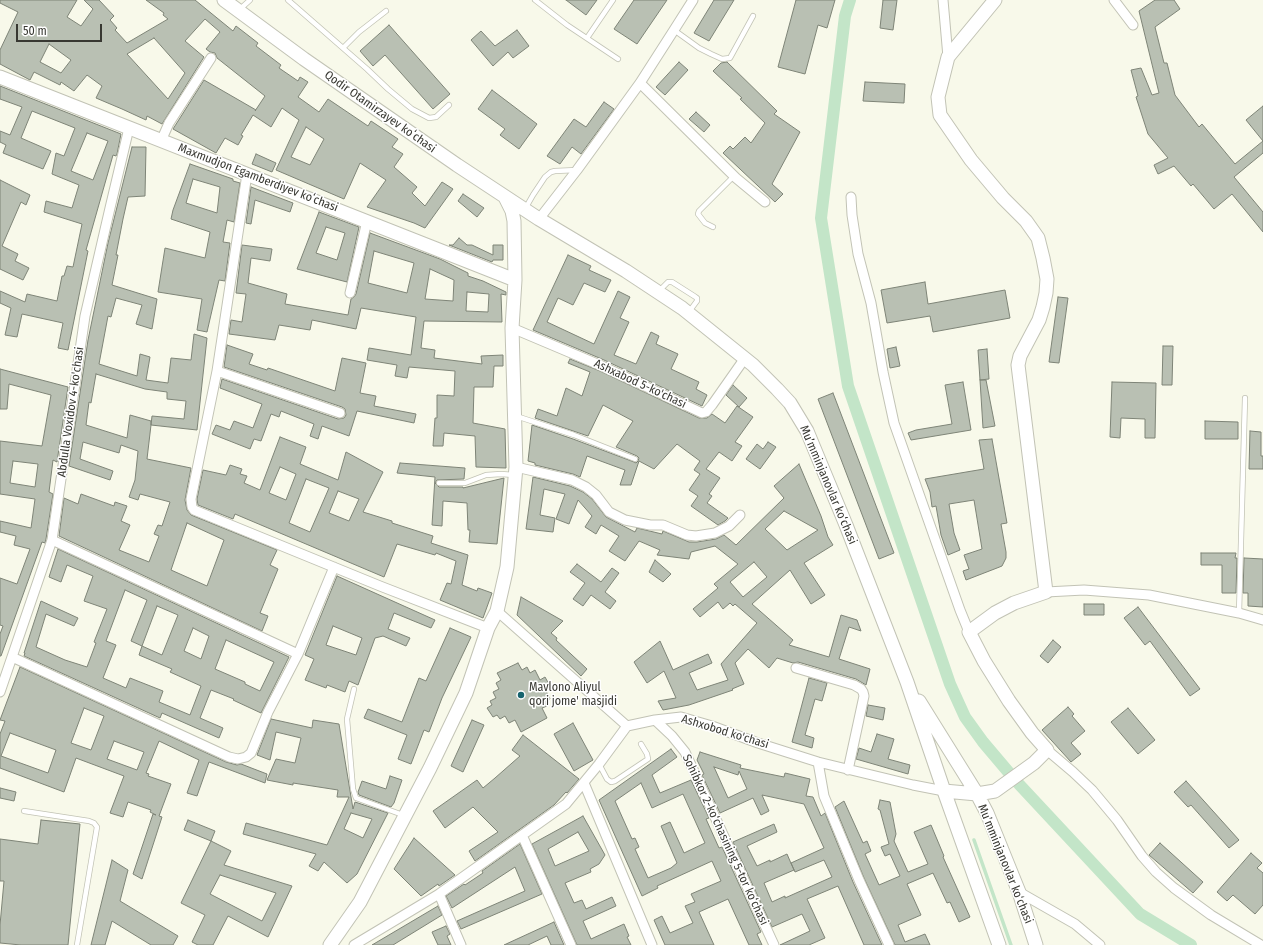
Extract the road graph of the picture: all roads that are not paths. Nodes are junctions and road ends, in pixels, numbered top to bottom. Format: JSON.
{"nodes":[{"id":1,"x":224,"y":0,"type":"edge"},
{"id":2,"x":250,"y":0,"type":"edge"},
{"id":3,"x":288,"y":0,"type":"edge"},
{"id":4,"x":535,"y":0,"type":"edge"},
{"id":5,"x":613,"y":0,"type":"edge"},
{"id":6,"x":693,"y":0,"type":"edge"},
{"id":7,"x":943,"y":0,"type":"edge"},
{"id":8,"x":995,"y":0,"type":"edge"},
{"id":9,"x":1114,"y":0,"type":"edge"},
{"id":10,"x":238,"y":10,"type":"junction"},
{"id":11,"x":386,"y":11,"type":"dead end"},
{"id":12,"x":753,"y":16,"type":"dead end"},
{"id":13,"x":1133,"y":24,"type":"dead end"},
{"id":14,"x":674,"y":30,"type":"junction"},
{"id":15,"x":587,"y":38,"type":"junction"},
{"id":16,"x":343,"y":48,"type":"junction"},
{"id":17,"x":948,"y":57,"type":"junction"},
{"id":18,"x":211,"y":58,"type":"dead end"},
{"id":19,"x":618,"y":59,"type":"dead end"},
{"id":20,"x":0,"y":77,"type":"edge"},
{"id":21,"x":640,"y":83,"type":"junction"},
{"id":22,"x":449,"y":105,"type":"dead end"},
{"id":23,"x":129,"y":128,"type":"junction"},
{"id":24,"x":161,"y":141,"type":"junction"},
{"id":25,"x":577,"y":170,"type":"junction"},
{"id":26,"x":247,"y":174,"type":"junction"},
{"id":27,"x":734,"y":176,"type":"junction"},
{"id":28,"x":505,"y":196,"type":"junction"},
{"id":29,"x":851,"y":197,"type":"dead end"},
{"id":30,"x":765,"y":202,"type":"dead end"},
{"id":31,"x":525,"y":209,"type":"junction"},
{"id":32,"x":539,"y":219,"type":"junction"},
{"id":33,"x":367,"y":221,"type":"junction"},
{"id":34,"x":713,"y":227,"type":"dead end"},
{"id":35,"x":515,"y":280,"type":"junction"},
{"id":36,"x":350,"y":293,"type":"dead end"},
{"id":37,"x":512,"y":328,"type":"junction"},
{"id":38,"x":745,"y":358,"type":"junction"},
{"id":39,"x":217,"y":370,"type":"junction"},
{"id":40,"x":1245,"y":398,"type":"dead end"},
{"id":41,"x":340,"y":413,"type":"dead end"},
{"id":42,"x":515,"y":416,"type":"junction"},
{"id":43,"x":635,"y":459,"type":"dead end"},
{"id":44,"x":516,"y":471,"type":"junction"},
{"id":45,"x":439,"y":483,"type":"dead end"},
{"id":46,"x":740,"y":515,"type":"dead end"},
{"id":47,"x":52,"y":540,"type":"junction"},
{"id":48,"x":334,"y":567,"type":"junction"},
{"id":49,"x":1046,"y":592,"type":"junction"},
{"id":50,"x":497,"y":611,"type":"junction"},
{"id":51,"x":1239,"y":613,"type":"junction"},
{"id":52,"x":1263,"y":620,"type":"edge"},
{"id":53,"x":488,"y":628,"type":"junction"},
{"id":54,"x":969,"y":632,"type":"junction"},
{"id":55,"x":298,"y":654,"type":"junction"},
{"id":56,"x":12,"y":657,"type":"junction"},
{"id":57,"x":796,"y":668,"type":"dead end"},
{"id":58,"x":907,"y":682,"type":"junction"},
{"id":59,"x":354,"y":689,"type":"dead end"},
{"id":60,"x":0,"y":692,"type":"edge"},
{"id":61,"x":655,"y":720,"type":"junction"},
{"id":62,"x":627,"y":726,"type":"junction"},
{"id":63,"x":641,"y":744,"type":"dead end"},
{"id":64,"x":1047,"y":750,"type":"junction"},
{"id":65,"x":818,"y":762,"type":"junction"},
{"id":66,"x":599,"y":764,"type":"junction"},
{"id":67,"x":848,"y":770,"type":"junction"},
{"id":68,"x":584,"y":783,"type":"junction"},
{"id":69,"x":944,"y":791,"type":"junction"},
{"id":70,"x":977,"y":794,"type":"junction"},
{"id":71,"x":24,"y":811,"type":"dead end"},
{"id":72,"x":405,"y":816,"type":"junction"},
{"id":73,"x":522,"y":835,"type":"junction"},
{"id":74,"x":1019,"y":892,"type":"junction"},
{"id":75,"x":439,"y":894,"type":"junction"},
{"id":76,"x":77,"y":945,"type":"edge"},
{"id":77,"x":330,"y":945,"type":"edge"},
{"id":78,"x":354,"y":945,"type":"edge"},
{"id":79,"x":461,"y":945,"type":"edge"},
{"id":80,"x":571,"y":945,"type":"edge"},
{"id":81,"x":652,"y":945,"type":"edge"},
{"id":82,"x":774,"y":945,"type":"edge"},
{"id":83,"x":889,"y":945,"type":"edge"},
{"id":84,"x":999,"y":945,"type":"edge"},
{"id":85,"x":1036,"y":945,"type":"edge"},
{"id":86,"x":1100,"y":945,"type":"edge"},
{"id":87,"x":1261,"y":945,"type":"edge"}],
"edges":[{"from":1,"to":10,"type":"main road","name":"Qodir Otamirzayev koʻchasi"},
{"from":2,"to":10,"type":"lane"},
{"from":3,"to":16,"type":"lane"},
{"from":4,"to":15,"type":"lane"},
{"from":5,"to":15,"type":"lane"},
{"from":6,"to":14,"type":"street"},
{"from":7,"to":17,"type":"street"},
{"from":8,"to":17,"type":"main road"},
{"from":9,"to":13,"type":"street"},
{"from":10,"to":28,"type":"main road","name":"Qodir Otamirzayev koʻchasi"},
{"from":11,"to":16,"type":"lane"},
{"from":12,"to":14,"type":"lane"},
{"from":14,"to":21,"type":"street"},
{"from":15,"to":19,"type":"lane"},
{"from":16,"to":22,"type":"lane"},
{"from":17,"to":49,"type":"main road"},
{"from":18,"to":24,"type":"street"},
{"from":20,"to":23,"type":"main road","name":"Maxmudjon Egamberdiyev koʻchasi"},
{"from":21,"to":25,"type":"street"},
{"from":21,"to":27,"type":"street"},
{"from":23,"to":24,"type":"main road","name":"Maxmudjon Egamberdiyev koʻchasi"},
{"from":23,"to":47,"type":"street","name":"Abdulla Voxidov 4-ko'chasi"},
{"from":24,"to":26,"type":"main road","name":"Maxmudjon Egamberdiyev koʻchasi"},
{"from":25,"to":31,"type":"lane"},
{"from":25,"to":32,"type":"street"},
{"from":26,"to":33,"type":"main road","name":"Maxmudjon Egamberdiyev koʻchasi"},
{"from":26,"to":39,"type":"street"},
{"from":27,"to":30,"type":"street"},
{"from":27,"to":34,"type":"lane"},
{"from":28,"to":31,"type":"main road","name":"Qodir Otamirzayev koʻchasi"},
{"from":28,"to":35,"type":"main road"},
{"from":29,"to":54,"type":"street"},
{"from":31,"to":32,"type":"main road","name":"Qodir Otamirzayev koʻchasi"},
{"from":32,"to":38,"type":"main road","name":"Mu’mminjanovlar ko‘chasi"},
{"from":33,"to":35,"type":"main road","name":"Maxmudjon Egamberdiyev koʻchasi"},
{"from":33,"to":36,"type":"street"},
{"from":35,"to":37,"type":"main road"},
{"from":37,"to":38,"type":"street","name":"Ashxabod 5-ko'chasi"},
{"from":37,"to":42,"type":"main road"},
{"from":38,"to":58,"type":"main road","name":"Mu’mminjanovlar ko‘chasi"},
{"from":39,"to":41,"type":"street"},
{"from":39,"to":48,"type":"street"},
{"from":40,"to":51,"type":"lane"},
{"from":42,"to":43,"type":"lane"},
{"from":42,"to":44,"type":"main road"},
{"from":44,"to":45,"type":"lane"},
{"from":44,"to":46,"type":"street"},
{"from":44,"to":50,"type":"main road"},
{"from":47,"to":55,"type":"street"},
{"from":47,"to":56,"type":"street","name":"Abdulla Voxidov 4-ko'chasi"},
{"from":48,"to":53,"type":"street"},
{"from":48,"to":55,"type":"street"},
{"from":49,"to":51,"type":"street"},
{"from":49,"to":54,"type":"main road"},
{"from":50,"to":53,"type":"main road"},
{"from":50,"to":62,"type":"street"},
{"from":51,"to":52,"type":"street"},
{"from":53,"to":72,"type":"main road"},
{"from":54,"to":64,"type":"main road"},
{"from":55,"to":56,"type":"street"},
{"from":56,"to":60,"type":"street","name":"Abdulla Voxidov 4-ko'chasi"},
{"from":57,"to":67,"type":"street"},
{"from":58,"to":69,"type":"main road","name":"Mu’mminjanovlar ko‘chasi"},
{"from":58,"to":70,"type":"main road","name":"Mu’mminjanovlar ko‘chasi"},
{"from":59,"to":72,"type":"lane"},
{"from":61,"to":62,"type":"street","name":"Ashxobod ko'chasi"},
{"from":61,"to":65,"type":"street","name":"Ashxobod ko'chasi"},
{"from":61,"to":82,"type":"street","name":"Sohibkor 2-ko‘chasining 5-tor ko‘chasi"},
{"from":62,"to":66,"type":"street"},
{"from":63,"to":66,"type":"lane"},
{"from":64,"to":70,"type":"main road"},
{"from":64,"to":87,"type":"street"},
{"from":65,"to":67,"type":"street","name":"Ashxobod ko'chasi"},
{"from":65,"to":83,"type":"street"},
{"from":66,"to":68,"type":"street"},
{"from":67,"to":69,"type":"street","name":"Ashxobod ko'chasi"},
{"from":68,"to":73,"type":"street"},
{"from":68,"to":81,"type":"street"},
{"from":69,"to":70,"type":"main road"},
{"from":69,"to":84,"type":"main road","name":"Mu’mminjanovlar ko‘chasi"},
{"from":70,"to":74,"type":"main road","name":"Mu’mminjanovlar ko‘chasi"},
{"from":71,"to":76,"type":"lane"},
{"from":72,"to":77,"type":"main road"},
{"from":73,"to":75,"type":"street"},
{"from":73,"to":80,"type":"street"},
{"from":74,"to":85,"type":"main road","name":"Mu’mminjanovlar ko‘chasi"},
{"from":74,"to":86,"type":"street"},
{"from":75,"to":78,"type":"street"},
{"from":75,"to":79,"type":"street"}]}
